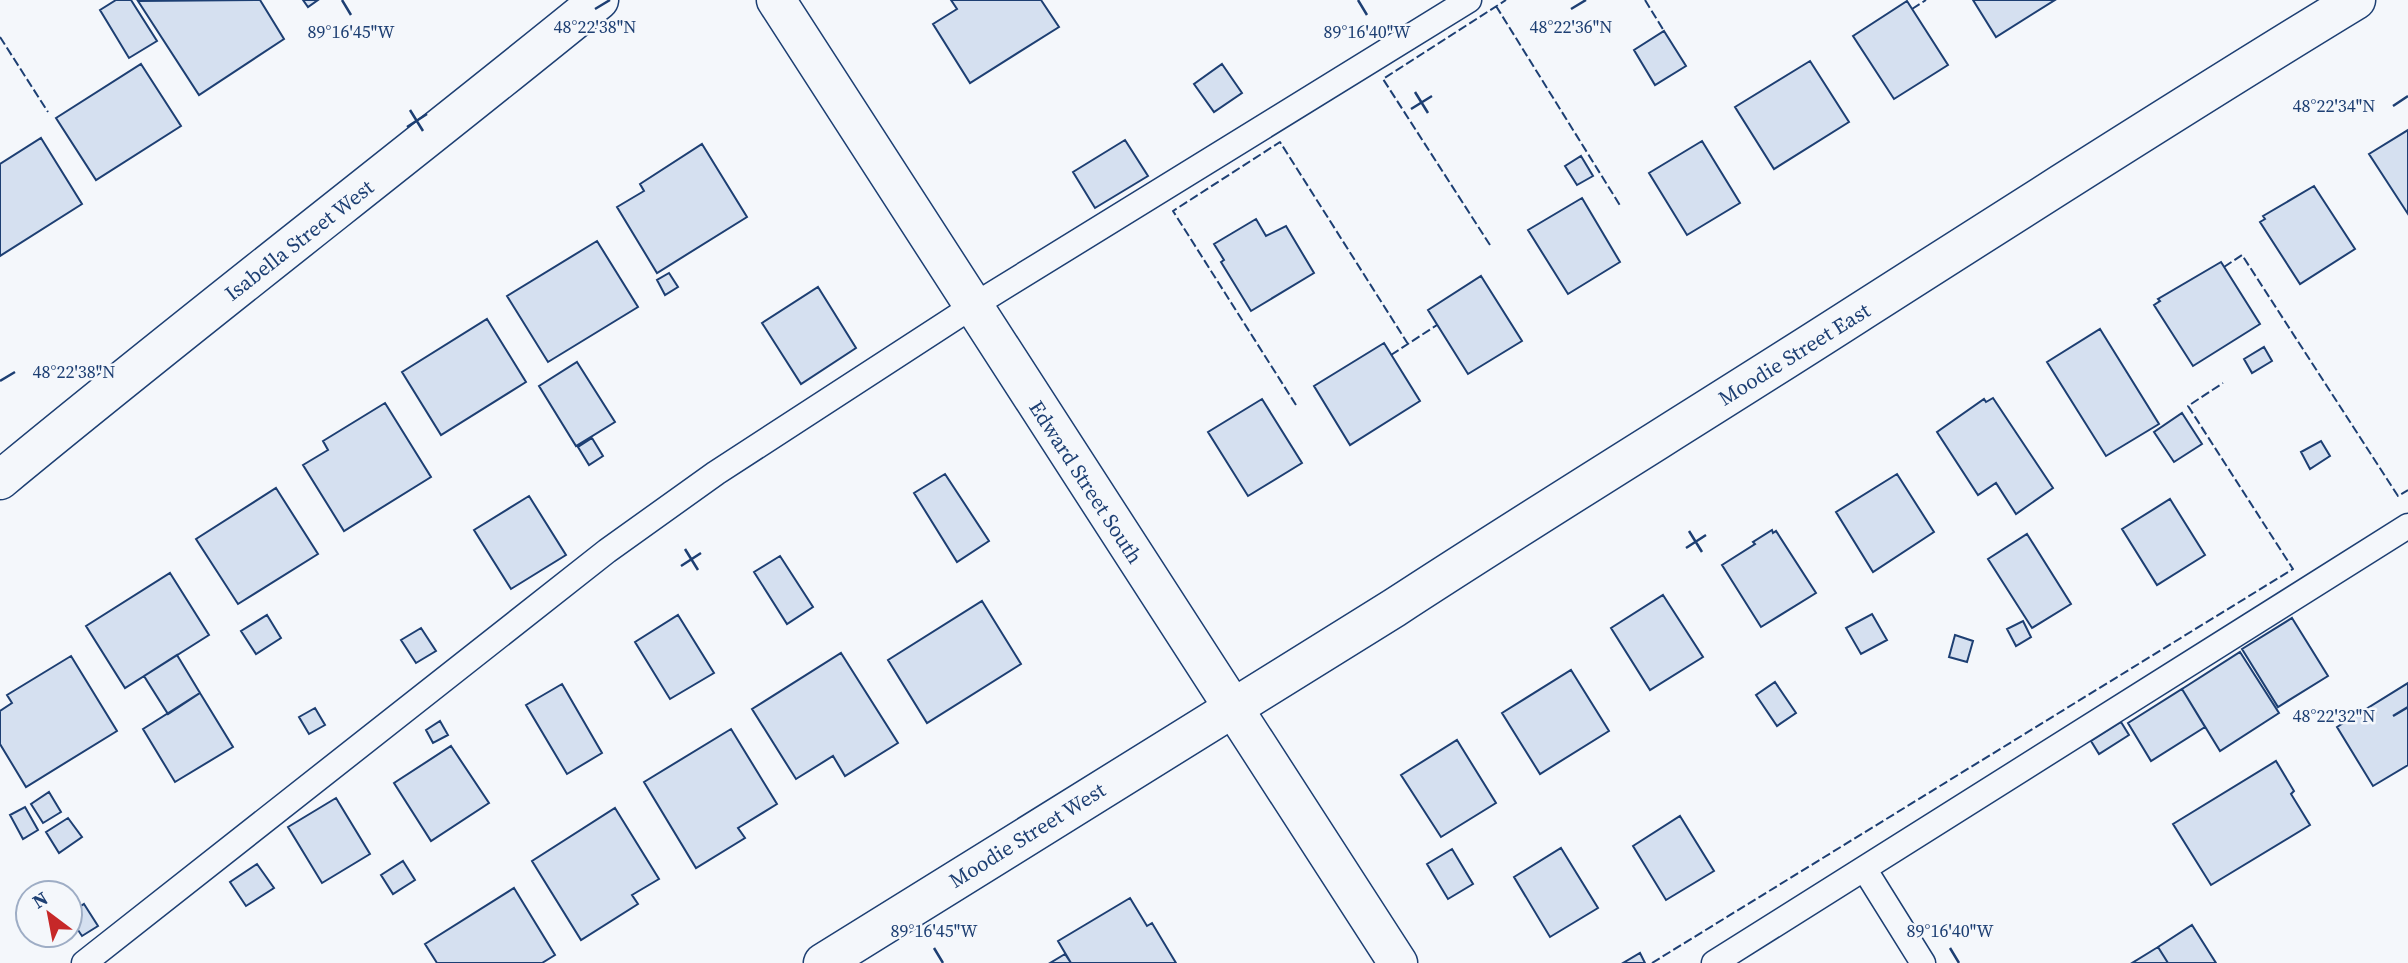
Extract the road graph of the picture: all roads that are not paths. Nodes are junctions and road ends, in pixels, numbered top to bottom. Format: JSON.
{"nodes":[{"id":1,"x":599,"y":0,"type":"edge"},
{"id":2,"x":776,"y":0,"type":"edge"},
{"id":3,"x":1469,"y":0,"type":"edge"},
{"id":4,"x":2356,"y":0,"type":"edge"},
{"id":5,"x":973,"y":306,"type":"junction"},
{"id":6,"x":0,"y":480,"type":"edge"},
{"id":7,"x":2408,"y":526,"type":"edge"},
{"id":8,"x":1232,"y":707,"type":"junction"},
{"id":9,"x":1864,"y":870,"type":"junction"},
{"id":10,"x":84,"y":963,"type":"edge"},
{"id":11,"x":823,"y":963,"type":"edge"},
{"id":12,"x":1398,"y":963,"type":"edge"},
{"id":13,"x":1714,"y":963,"type":"edge"},
{"id":14,"x":1923,"y":963,"type":"edge"}],
"edges":[{"from":1,"to":6,"type":"street","name":"Isabella Street West"},
{"from":2,"to":5,"type":"street","name":"Edward Street South"},
{"from":3,"to":5,"type":"lane"},
{"from":4,"to":8,"type":"street","name":"Moodie Street East"},
{"from":5,"to":8,"type":"street","name":"Edward Street South"},
{"from":5,"to":10,"type":"lane"},
{"from":7,"to":9,"type":"lane"},
{"from":8,"to":11,"type":"street","name":"Moodie Street West"},
{"from":8,"to":12,"type":"street","name":"Edward Street South"},
{"from":9,"to":13,"type":"lane"},
{"from":9,"to":14,"type":"lane"}]}
